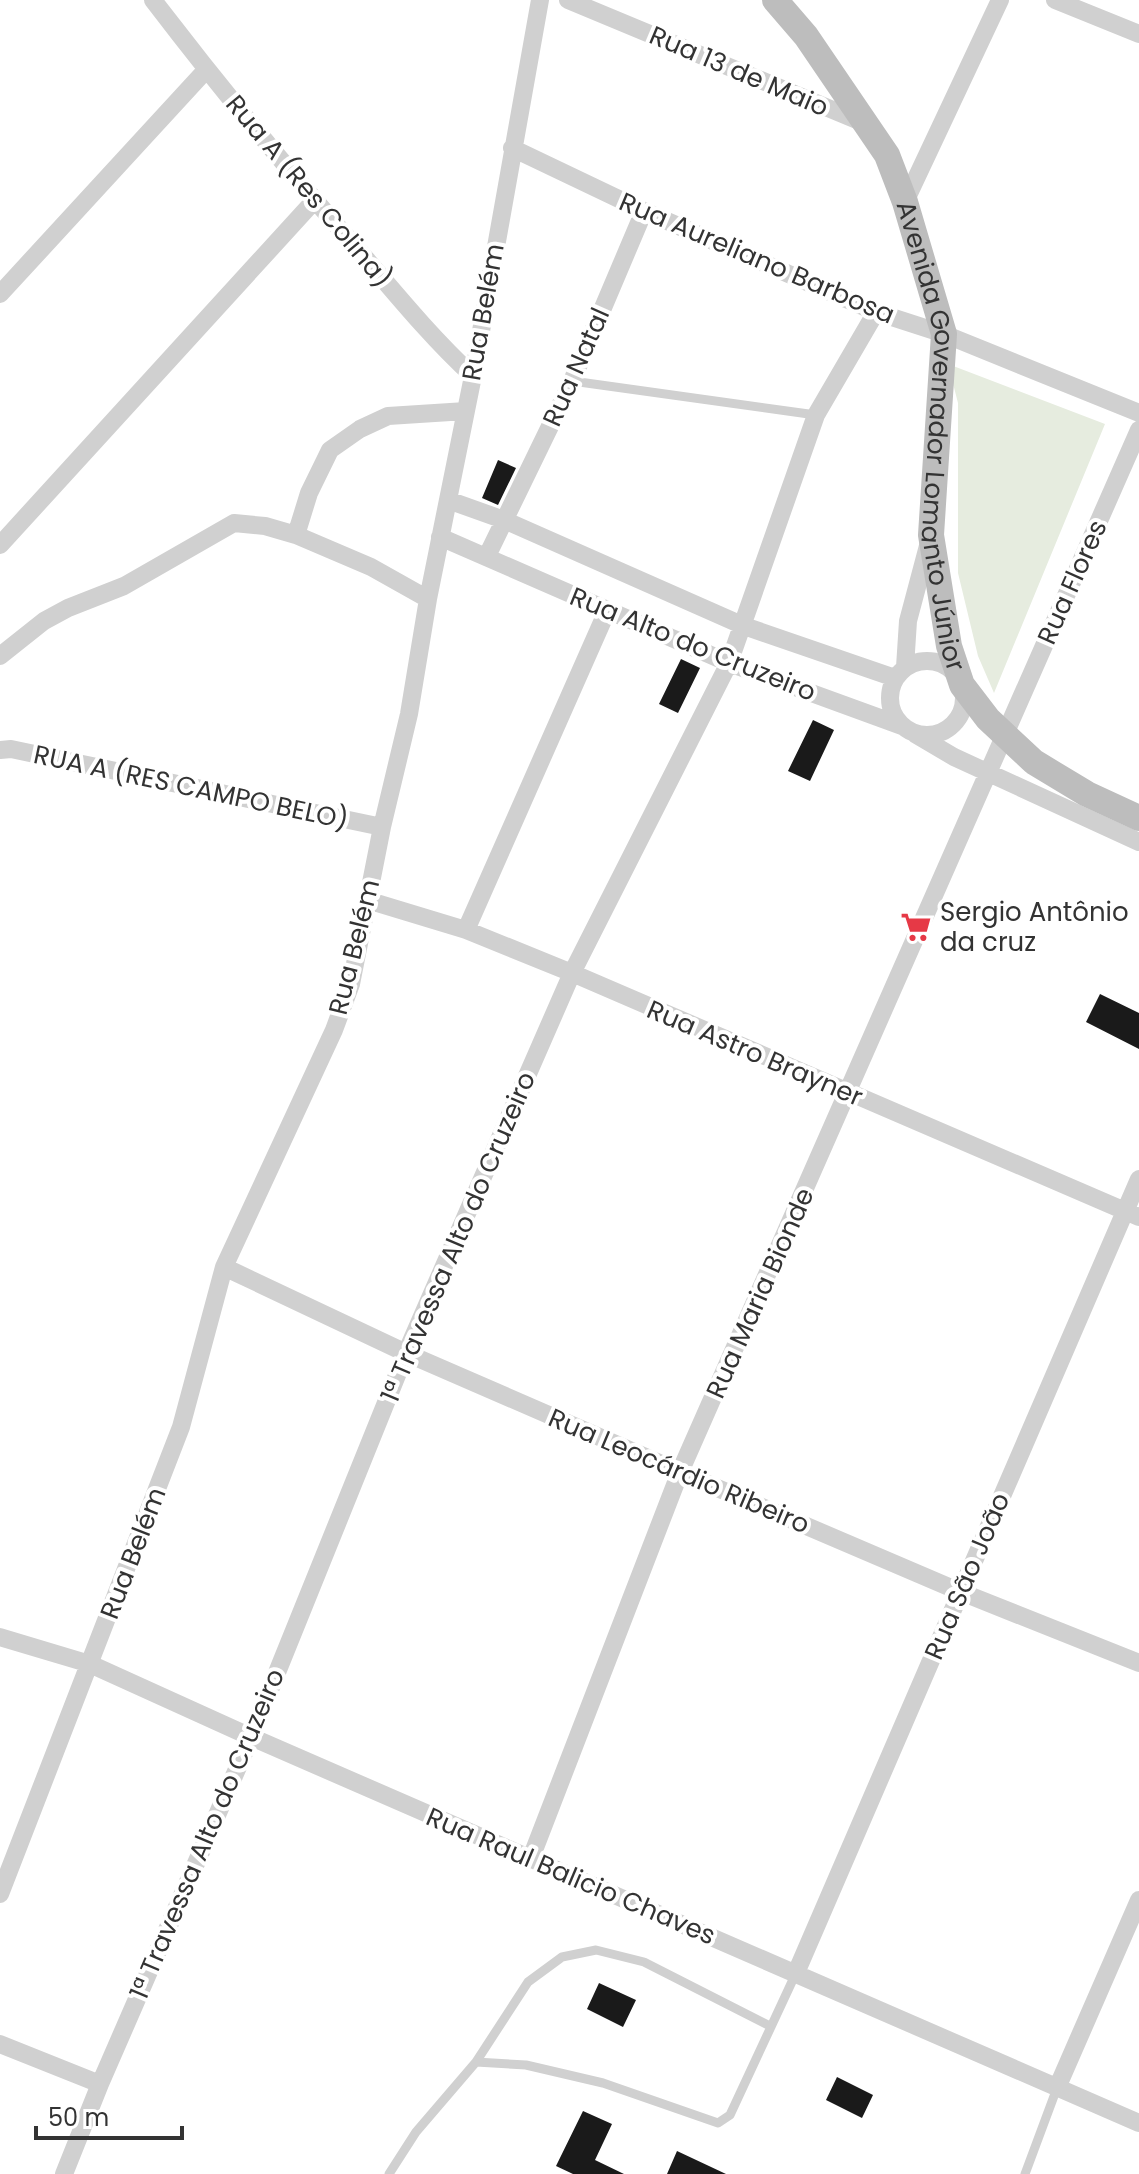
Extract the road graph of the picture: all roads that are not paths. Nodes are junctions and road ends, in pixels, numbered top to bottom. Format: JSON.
{"nodes":[{"id":1,"x":153,"y":0,"type":"edge"},
{"id":2,"x":540,"y":0,"type":"edge"},
{"id":3,"x":568,"y":0,"type":"edge"},
{"id":4,"x":775,"y":0,"type":"edge"},
{"id":5,"x":1000,"y":0,"type":"edge"},
{"id":6,"x":1055,"y":0,"type":"edge"},
{"id":7,"x":1139,"y":34,"type":"edge"},
{"id":8,"x":206,"y":70,"type":"junction"},
{"id":9,"x":866,"y":124,"type":"junction"},
{"id":10,"x":512,"y":148,"type":"junction"},
{"id":11,"x":314,"y":201,"type":"junction"},
{"id":12,"x":905,"y":202,"type":"junction"},
{"id":13,"x":644,"y":211,"type":"junction"},
{"id":14,"x":0,"y":294,"type":"edge"},
{"id":15,"x":876,"y":312,"type":"junction"},
{"id":16,"x":944,"y":334,"type":"junction"},
{"id":17,"x":473,"y":376,"type":"junction"},
{"id":18,"x":572,"y":381,"type":"junction"},
{"id":19,"x":466,"y":411,"type":"junction"},
{"id":20,"x":1139,"y":413,"type":"edge"},
{"id":21,"x":816,"y":415,"type":"junction"},
{"id":22,"x":1139,"y":430,"type":"edge"},
{"id":23,"x":448,"y":500,"type":"junction"},
{"id":24,"x":504,"y":520,"type":"junction"},
{"id":25,"x":296,"y":535,"type":"junction"},
{"id":26,"x":931,"y":535,"type":"junction"},
{"id":27,"x":440,"y":537,"type":"junction"},
{"id":28,"x":0,"y":545,"type":"edge"},
{"id":29,"x":487,"y":556,"type":"junction"},
{"id":30,"x":428,"y":599,"type":"junction"},
{"id":31,"x":607,"y":611,"type":"junction"},
{"id":32,"x":744,"y":626,"type":"junction"},
{"id":33,"x":0,"y":656,"type":"edge"},
{"id":34,"x":729,"y":663,"type":"junction"},
{"id":35,"x":900,"y":673,"type":"junction"},
{"id":36,"x":962,"y":685,"type":"junction"},
{"id":37,"x":908,"y":730,"type":"junction"},
{"id":38,"x":1006,"y":735,"type":"junction"},
{"id":39,"x":0,"y":750,"type":"edge"},
{"id":40,"x":990,"y":771,"type":"junction"},
{"id":41,"x":1139,"y":818,"type":"edge"},
{"id":42,"x":382,"y":827,"type":"junction"},
{"id":43,"x":1139,"y":842,"type":"edge"},
{"id":44,"x":367,"y":900,"type":"junction"},
{"id":45,"x":466,"y":930,"type":"junction"},
{"id":46,"x":572,"y":973,"type":"junction"},
{"id":47,"x":849,"y":1094,"type":"junction"},
{"id":48,"x":1139,"y":1179,"type":"edge"},
{"id":49,"x":1132,"y":1214,"type":"edge"},
{"id":50,"x":224,"y":1267,"type":"junction"},
{"id":51,"x":406,"y":1353,"type":"junction"},
{"id":52,"x":680,"y":1472,"type":"junction"},
{"id":53,"x":961,"y":1592,"type":"junction"},
{"id":54,"x":0,"y":1637,"type":"edge"},
{"id":55,"x":1139,"y":1663,"type":"edge"},
{"id":56,"x":90,"y":1664,"type":"junction"},
{"id":57,"x":251,"y":1737,"type":"junction"},
{"id":58,"x":531,"y":1858,"type":"junction"},
{"id":59,"x":0,"y":1894,"type":"edge"},
{"id":60,"x":1139,"y":1900,"type":"edge"},
{"id":61,"x":796,"y":1973,"type":"junction"},
{"id":62,"x":770,"y":2026,"type":"junction"},
{"id":63,"x":0,"y":2044,"type":"edge"},
{"id":64,"x":476,"y":2062,"type":"junction"},
{"id":65,"x":100,"y":2084,"type":"junction"},
{"id":66,"x":1057,"y":2088,"type":"junction"},
{"id":67,"x":1139,"y":2123,"type":"edge"},
{"id":68,"x":64,"y":2174,"type":"edge"},
{"id":69,"x":389,"y":2174,"type":"edge"},
{"id":70,"x":1025,"y":2174,"type":"edge"}],
"edges":[{"from":1,"to":8,"type":"street","name":"Rua A (Res Colina)"},
{"from":2,"to":10,"type":"street","name":"Rua Belém"},
{"from":3,"to":9,"type":"street","name":"Rua 13 de Maio"},
{"from":4,"to":9,"type":"main road","name":"Avenida Governador Lomanto Júnior"},
{"from":5,"to":12,"type":"street"},
{"from":6,"to":7,"type":"street"},
{"from":8,"to":11,"type":"street","name":"Rua A (Res Colina)"},
{"from":8,"to":14,"type":"street"},
{"from":9,"to":12,"type":"main road","name":"Avenida Governador Lomanto Júnior"},
{"from":10,"to":13,"type":"street","name":"Rua Aureliano Barbosa"},
{"from":10,"to":17,"type":"street","name":"Rua Belém"},
{"from":11,"to":17,"type":"street","name":"Rua A (Res Colina)"},
{"from":11,"to":28,"type":"street"},
{"from":12,"to":16,"type":"main road","name":"Avenida Governador Lomanto Júnior"},
{"from":13,"to":15,"type":"street","name":"Rua Aureliano Barbosa"},
{"from":13,"to":18,"type":"street","name":"Rua Natal"},
{"from":15,"to":16,"type":"street","name":"Rua Aureliano Barbosa"},
{"from":15,"to":21,"type":"street","name":"1ª Travessa Alto do Cruzeiro"},
{"from":16,"to":20,"type":"street","name":"Rua Aureliano Barbosa"},
{"from":16,"to":26,"type":"main road","name":"Avenida Governador Lomanto Júnior"},
{"from":17,"to":19,"type":"street","name":"Rua Belém"},
{"from":18,"to":21,"type":"lane"},
{"from":18,"to":24,"type":"street","name":"Rua Natal"},
{"from":19,"to":23,"type":"street","name":"Rua Belém"},
{"from":19,"to":25,"type":"street"},
{"from":21,"to":32,"type":"street","name":"1ª Travessa Alto do Cruzeiro"},
{"from":22,"to":38,"type":"street","name":"Rua Flores"},
{"from":23,"to":24,"type":"street","name":"Rua Alto do Cruzeiro"},
{"from":23,"to":27,"type":"street","name":"Rua Belém"},
{"from":24,"to":29,"type":"street"},
{"from":24,"to":32,"type":"street","name":"Rua Alto do Cruzeiro"},
{"from":25,"to":30,"type":"street"},
{"from":25,"to":33,"type":"street"},
{"from":26,"to":35,"type":"street"},
{"from":26,"to":36,"type":"main road","name":"Avenida Governador Lomanto Júnior"},
{"from":27,"to":29,"type":"street","name":"Rua Alto do Cruzeiro"},
{"from":27,"to":30,"type":"street","name":"Rua Belém"},
{"from":29,"to":31,"type":"street","name":"Rua Alto do Cruzeiro"},
{"from":30,"to":42,"type":"street","name":"Rua Belém"},
{"from":31,"to":34,"type":"street","name":"Rua Alto do Cruzeiro"},
{"from":31,"to":45,"type":"street"},
{"from":32,"to":34,"type":"street","name":"1ª Travessa Alto do Cruzeiro"},
{"from":32,"to":35,"type":"street","name":"Rua Alto do Cruzeiro"},
{"from":34,"to":37,"type":"street","name":"Rua Alto do Cruzeiro"},
{"from":34,"to":46,"type":"street","name":"1ª Travessa Alto do Cruzeiro"},
{"from":35,"to":36,"type":"street"},
{"from":35,"to":37,"type":"street"},
{"from":36,"to":37,"type":"street"},
{"from":36,"to":38,"type":"main road","name":"Avenida Governador Lomanto Júnior"},
{"from":37,"to":40,"type":"street","name":"Rua Alto do Cruzeiro"},
{"from":38,"to":40,"type":"street","name":"Rua Maria Bionde"},
{"from":38,"to":41,"type":"main road","name":"Avenida Governador Lomanto Júnior"},
{"from":39,"to":42,"type":"street","name":"RUA A (RES CAMPO BELO)"},
{"from":40,"to":43,"type":"street","name":"Rua Alto do Cruzeiro"},
{"from":40,"to":47,"type":"street","name":"Rua Maria Bionde"},
{"from":42,"to":44,"type":"street","name":"Rua Belém"},
{"from":44,"to":45,"type":"street","name":"Rua Astro Brayner"},
{"from":44,"to":50,"type":"street","name":"Rua Belém"},
{"from":45,"to":46,"type":"street","name":"Rua Astro Brayner"},
{"from":46,"to":47,"type":"street","name":"Rua Astro Brayner"},
{"from":46,"to":51,"type":"street","name":"1ª Travessa Alto do Cruzeiro"},
{"from":47,"to":49,"type":"street","name":"Rua Astro Brayner"},
{"from":47,"to":52,"type":"street","name":"Rua Maria Bionde"},
{"from":48,"to":49,"type":"street","name":"Rua São João"},
{"from":49,"to":53,"type":"street","name":"Rua São João"},
{"from":50,"to":51,"type":"street","name":"Rua Leocárdio Ribeiro"},
{"from":50,"to":56,"type":"street","name":"Rua Belém"},
{"from":51,"to":52,"type":"street","name":"Rua Leocárdio Ribeiro"},
{"from":51,"to":57,"type":"street","name":"1ª Travessa Alto do Cruzeiro"},
{"from":52,"to":53,"type":"street","name":"Rua Leocárdio Ribeiro"},
{"from":52,"to":58,"type":"street","name":"Rua Maria Bionde"},
{"from":53,"to":55,"type":"street","name":"Rua Leocárdio Ribeiro"},
{"from":53,"to":61,"type":"street","name":"Rua São João"},
{"from":54,"to":56,"type":"street","name":"Rua Raul Balicio Chaves"},
{"from":56,"to":57,"type":"street","name":"Rua Raul Balicio Chaves"},
{"from":56,"to":59,"type":"street","name":"Rua Belém"},
{"from":57,"to":58,"type":"street","name":"Rua Raul Balicio Chaves"},
{"from":57,"to":65,"type":"street","name":"1ª Travessa Alto do Cruzeiro"},
{"from":58,"to":61,"type":"street","name":"Rua Raul Balicio Chaves"},
{"from":60,"to":66,"type":"street"},
{"from":61,"to":62,"type":"lane"},
{"from":61,"to":66,"type":"street","name":"Rua Raul Balicio Chaves"},
{"from":62,"to":64,"type":"lane"},
{"from":62,"to":64,"type":"lane"},
{"from":63,"to":65,"type":"street"},
{"from":64,"to":69,"type":"lane"},
{"from":65,"to":68,"type":"street","name":"1ª Travessa Alto do Cruzeiro"},
{"from":66,"to":67,"type":"street","name":"Rua Raul Balicio Chaves"},
{"from":66,"to":70,"type":"lane"}]}
